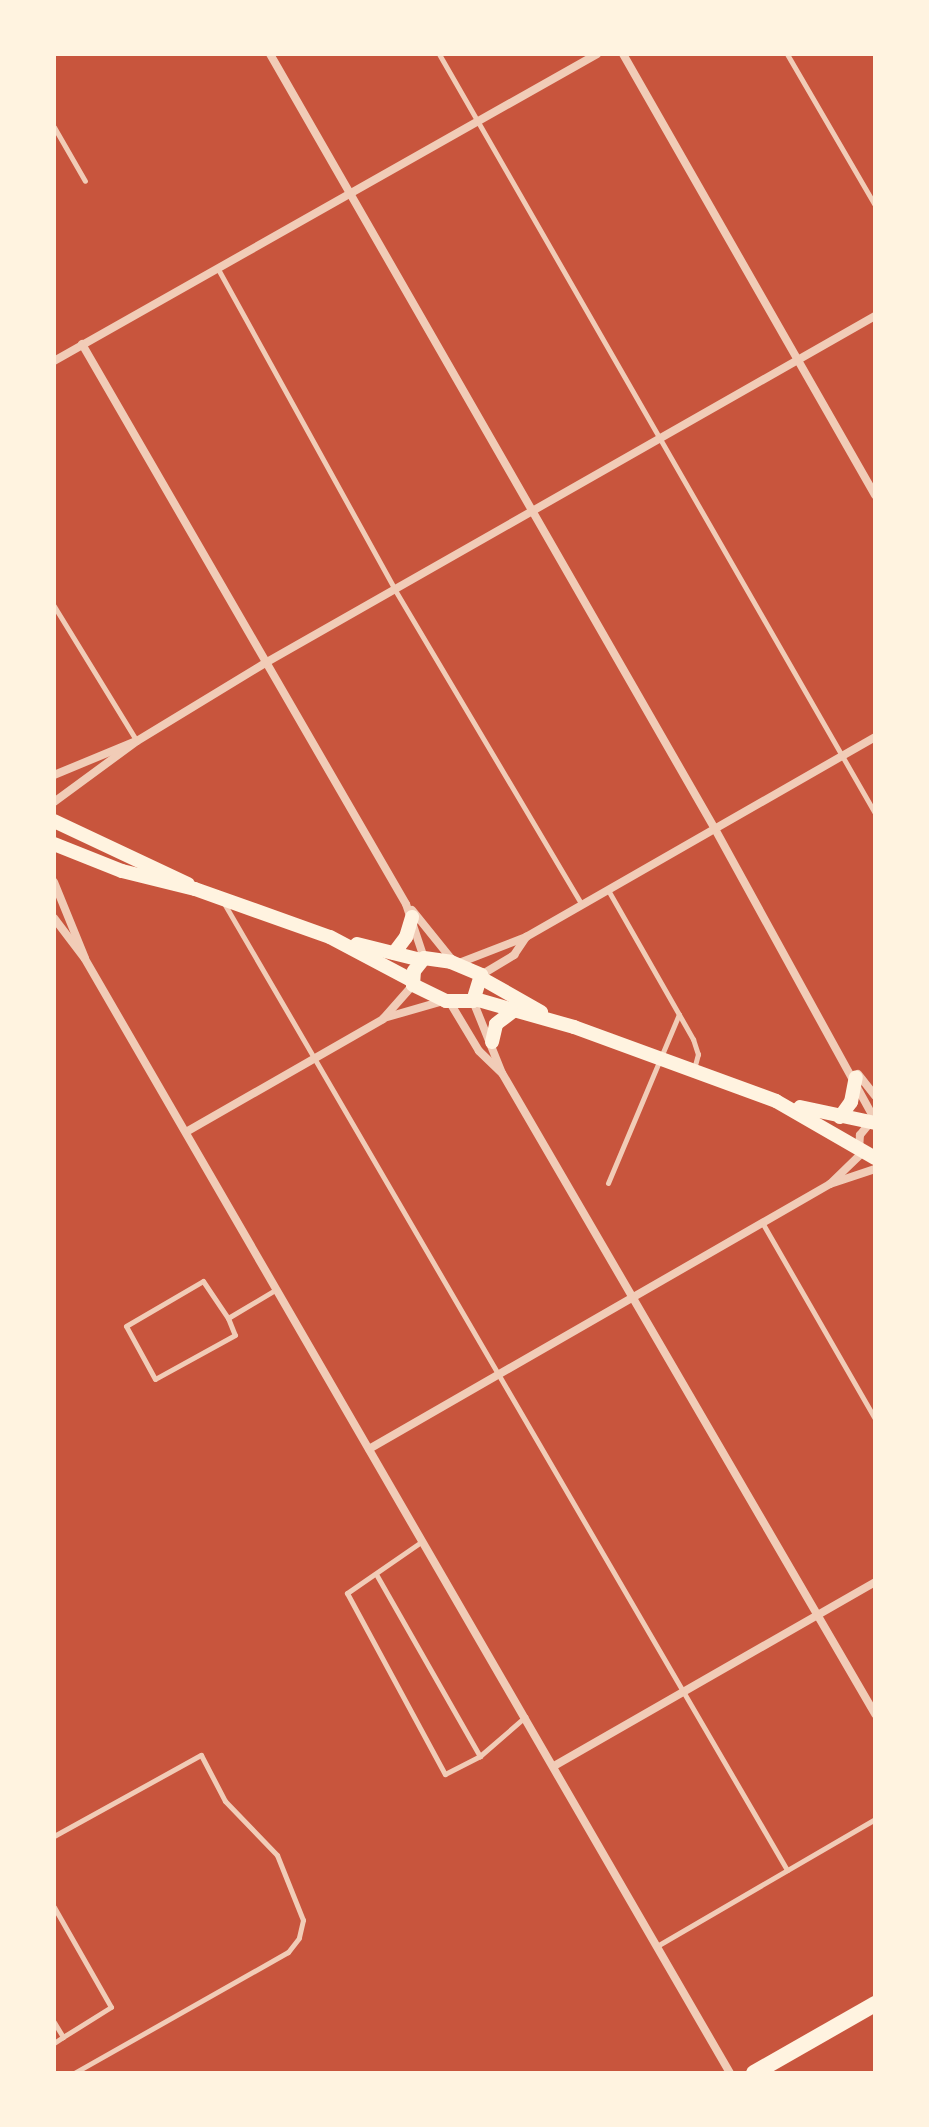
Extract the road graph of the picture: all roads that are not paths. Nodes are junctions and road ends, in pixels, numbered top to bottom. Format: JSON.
{"nodes":[{"id":1,"x":270,"y":54,"type":"edge"},
{"id":2,"x":439,"y":54,"type":"edge"},
{"id":3,"x":597,"y":54,"type":"edge"},
{"id":4,"x":623,"y":54,"type":"edge"},
{"id":5,"x":787,"y":54,"type":"edge"},
{"id":6,"x":477,"y":122,"type":"junction"},
{"id":7,"x":54,"y":127,"type":"edge"},
{"id":8,"x":85,"y":181,"type":"dead end"},
{"id":9,"x":350,"y":193,"type":"junction"},
{"id":10,"x":875,"y":205,"type":"edge"},
{"id":11,"x":218,"y":268,"type":"junction"},
{"id":12,"x":875,"y":316,"type":"edge"},
{"id":13,"x":82,"y":344,"type":"junction"},
{"id":14,"x":798,"y":360,"type":"junction"},
{"id":15,"x":54,"y":361,"type":"edge"},
{"id":16,"x":662,"y":437,"type":"junction"},
{"id":17,"x":875,"y":495,"type":"edge"},
{"id":18,"x":533,"y":511,"type":"junction"},
{"id":19,"x":395,"y":590,"type":"junction"},
{"id":20,"x":54,"y":606,"type":"edge"},
{"id":21,"x":267,"y":662,"type":"junction"},
{"id":22,"x":875,"y":737,"type":"edge"},
{"id":23,"x":137,"y":741,"type":"junction"},
{"id":24,"x":842,"y":756,"type":"junction"},
{"id":25,"x":54,"y":775,"type":"edge"},
{"id":26,"x":54,"y":802,"type":"edge"},
{"id":27,"x":875,"y":813,"type":"edge"},
{"id":28,"x":54,"y":821,"type":"edge"},
{"id":29,"x":715,"y":829,"type":"junction"},
{"id":30,"x":54,"y":844,"type":"edge"},
{"id":31,"x":54,"y":882,"type":"edge"},
{"id":32,"x":195,"y":889,"type":"junction"},
{"id":33,"x":608,"y":890,"type":"junction"},
{"id":34,"x":220,"y":897,"type":"junction"},
{"id":35,"x":582,"y":905,"type":"junction"},
{"id":36,"x":409,"y":910,"type":"junction"},
{"id":37,"x":54,"y":918,"type":"edge"},
{"id":38,"x":330,"y":937,"type":"junction"},
{"id":39,"x":526,"y":937,"type":"junction"},
{"id":40,"x":394,"y":953,"type":"junction"},
{"id":41,"x":85,"y":959,"type":"junction"},
{"id":42,"x":423,"y":959,"type":"junction"},
{"id":43,"x":457,"y":964,"type":"junction"},
{"id":44,"x":481,"y":977,"type":"junction"},
{"id":45,"x":413,"y":983,"type":"junction"},
{"id":46,"x":474,"y":1000,"type":"junction"},
{"id":47,"x":448,"y":1001,"type":"junction"},
{"id":48,"x":512,"y":1012,"type":"junction"},
{"id":49,"x":679,"y":1014,"type":"junction"},
{"id":50,"x":383,"y":1019,"type":"junction"},
{"id":51,"x":574,"y":1027,"type":"junction"},
{"id":52,"x":492,"y":1042,"type":"junction"},
{"id":53,"x":657,"y":1057,"type":"junction"},
{"id":54,"x":314,"y":1058,"type":"junction"},
{"id":55,"x":694,"y":1071,"type":"junction"},
{"id":56,"x":502,"y":1073,"type":"junction"},
{"id":57,"x":853,"y":1073,"type":"junction"},
{"id":58,"x":875,"y":1096,"type":"edge"},
{"id":59,"x":776,"y":1101,"type":"junction"},
{"id":60,"x":840,"y":1117,"type":"junction"},
{"id":61,"x":873,"y":1122,"type":"edge"},
{"id":62,"x":186,"y":1132,"type":"junction"},
{"id":63,"x":865,"y":1154,"type":"edge"},
{"id":64,"x":875,"y":1169,"type":"edge"},
{"id":65,"x":608,"y":1183,"type":"dead end"},
{"id":66,"x":830,"y":1184,"type":"junction"},
{"id":67,"x":763,"y":1224,"type":"junction"},
{"id":68,"x":275,"y":1290,"type":"junction"},
{"id":69,"x":634,"y":1297,"type":"junction"},
{"id":70,"x":228,"y":1318,"type":"junction"},
{"id":71,"x":499,"y":1375,"type":"junction"},
{"id":72,"x":875,"y":1419,"type":"edge"},
{"id":73,"x":369,"y":1449,"type":"junction"},
{"id":74,"x":421,"y":1542,"type":"junction"},
{"id":75,"x":376,"y":1574,"type":"junction"},
{"id":76,"x":875,"y":1582,"type":"edge"},
{"id":77,"x":818,"y":1615,"type":"junction"},
{"id":78,"x":683,"y":1692,"type":"junction"},
{"id":79,"x":875,"y":1714,"type":"edge"},
{"id":80,"x":525,"y":1717,"type":"junction"},
{"id":81,"x":480,"y":1756,"type":"junction"},
{"id":82,"x":554,"y":1766,"type":"junction"},
{"id":83,"x":875,"y":1819,"type":"edge"},
{"id":84,"x":54,"y":1836,"type":"edge"},
{"id":85,"x":787,"y":1870,"type":"junction"},
{"id":86,"x":54,"y":1907,"type":"edge"},
{"id":87,"x":657,"y":1946,"type":"junction"},
{"id":88,"x":875,"y":2004,"type":"edge"},
{"id":89,"x":54,"y":2022,"type":"edge"},
{"id":90,"x":63,"y":2037,"type":"junction"},
{"id":91,"x":54,"y":2043,"type":"edge"},
{"id":92,"x":74,"y":2073,"type":"edge"},
{"id":93,"x":730,"y":2073,"type":"edge"},
{"id":94,"x":754,"y":2073,"type":"edge"}],
"edges":[{"from":1,"to":9,"type":"street"},
{"from":2,"to":6,"type":"lane"},
{"from":3,"to":6,"type":"street"},
{"from":4,"to":14,"type":"street"},
{"from":5,"to":10,"type":"lane"},
{"from":6,"to":9,"type":"street"},
{"from":6,"to":16,"type":"lane"},
{"from":7,"to":8,"type":"lane"},
{"from":9,"to":11,"type":"street"},
{"from":9,"to":18,"type":"street"},
{"from":11,"to":13,"type":"street"},
{"from":11,"to":19,"type":"lane"},
{"from":12,"to":14,"type":"street"},
{"from":13,"to":15,"type":"street"},
{"from":13,"to":21,"type":"street"},
{"from":14,"to":16,"type":"street"},
{"from":14,"to":17,"type":"street"},
{"from":16,"to":18,"type":"street"},
{"from":16,"to":24,"type":"lane"},
{"from":18,"to":19,"type":"street"},
{"from":18,"to":29,"type":"street"},
{"from":19,"to":21,"type":"street"},
{"from":19,"to":35,"type":"lane"},
{"from":20,"to":23,"type":"lane"},
{"from":21,"to":23,"type":"street"},
{"from":21,"to":36,"type":"street"},
{"from":22,"to":24,"type":"street"},
{"from":23,"to":25,"type":"street"},
{"from":23,"to":26,"type":"street"},
{"from":24,"to":27,"type":"lane"},
{"from":24,"to":29,"type":"street"},
{"from":28,"to":32,"type":"main road"},
{"from":29,"to":33,"type":"street"},
{"from":29,"to":57,"type":"street"},
{"from":30,"to":32,"type":"main road"},
{"from":31,"to":41,"type":"street"},
{"from":32,"to":34,"type":"main road"},
{"from":33,"to":35,"type":"street"},
{"from":33,"to":49,"type":"lane"},
{"from":34,"to":38,"type":"main road"},
{"from":34,"to":54,"type":"lane"},
{"from":35,"to":39,"type":"street"},
{"from":36,"to":40,"type":"main road"},
{"from":36,"to":42,"type":"street"},
{"from":36,"to":43,"type":"street"},
{"from":37,"to":41,"type":"street"},
{"from":38,"to":40,"type":"main road"},
{"from":38,"to":45,"type":"main road"},
{"from":39,"to":43,"type":"street"},
{"from":39,"to":44,"type":"street"},
{"from":40,"to":42,"type":"main road"},
{"from":41,"to":62,"type":"street"},
{"from":42,"to":43,"type":"main road"},
{"from":42,"to":45,"type":"main road"},
{"from":43,"to":44,"type":"main road"},
{"from":44,"to":46,"type":"main road"},
{"from":44,"to":51,"type":"main road"},
{"from":45,"to":47,"type":"main road"},
{"from":45,"to":50,"type":"street"},
{"from":46,"to":47,"type":"main road"},
{"from":46,"to":48,"type":"main road"},
{"from":46,"to":52,"type":"street"},
{"from":47,"to":50,"type":"street"},
{"from":47,"to":56,"type":"street"},
{"from":48,"to":51,"type":"main road"},
{"from":48,"to":52,"type":"main road"},
{"from":49,"to":53,"type":"lane"},
{"from":49,"to":55,"type":"lane"},
{"from":50,"to":54,"type":"street"},
{"from":51,"to":53,"type":"main road"},
{"from":52,"to":56,"type":"street"},
{"from":53,"to":55,"type":"main road"},
{"from":53,"to":65,"type":"lane"},
{"from":54,"to":62,"type":"street"},
{"from":54,"to":71,"type":"lane"},
{"from":55,"to":59,"type":"main road"},
{"from":56,"to":69,"type":"street"},
{"from":57,"to":58,"type":"street"},
{"from":57,"to":60,"type":"main road"},
{"from":57,"to":61,"type":"street"},
{"from":59,"to":60,"type":"main road"},
{"from":59,"to":63,"type":"main road"},
{"from":60,"to":61,"type":"main road"},
{"from":61,"to":63,"type":"street"},
{"from":62,"to":68,"type":"street"},
{"from":63,"to":66,"type":"street"},
{"from":64,"to":66,"type":"street"},
{"from":66,"to":67,"type":"street"},
{"from":67,"to":69,"type":"street"},
{"from":67,"to":72,"type":"lane"},
{"from":68,"to":70,"type":"lane"},
{"from":68,"to":73,"type":"street"},
{"from":69,"to":71,"type":"street"},
{"from":69,"to":77,"type":"street"},
{"from":70,"to":70,"type":"lane"},
{"from":71,"to":73,"type":"street"},
{"from":71,"to":78,"type":"lane"},
{"from":73,"to":74,"type":"street"},
{"from":74,"to":75,"type":"lane"},
{"from":74,"to":80,"type":"street"},
{"from":75,"to":81,"type":"lane"},
{"from":75,"to":81,"type":"lane"},
{"from":76,"to":77,"type":"street"},
{"from":77,"to":78,"type":"street"},
{"from":77,"to":79,"type":"street"},
{"from":78,"to":82,"type":"street"},
{"from":78,"to":85,"type":"lane"},
{"from":80,"to":81,"type":"lane"},
{"from":80,"to":82,"type":"street"},
{"from":82,"to":87,"type":"street"},
{"from":83,"to":85,"type":"lane"},
{"from":84,"to":92,"type":"lane"},
{"from":85,"to":87,"type":"lane"},
{"from":86,"to":90,"type":"lane"},
{"from":87,"to":93,"type":"street"},
{"from":88,"to":94,"type":"main road"},
{"from":89,"to":90,"type":"lane"},
{"from":90,"to":91,"type":"lane"}]}
